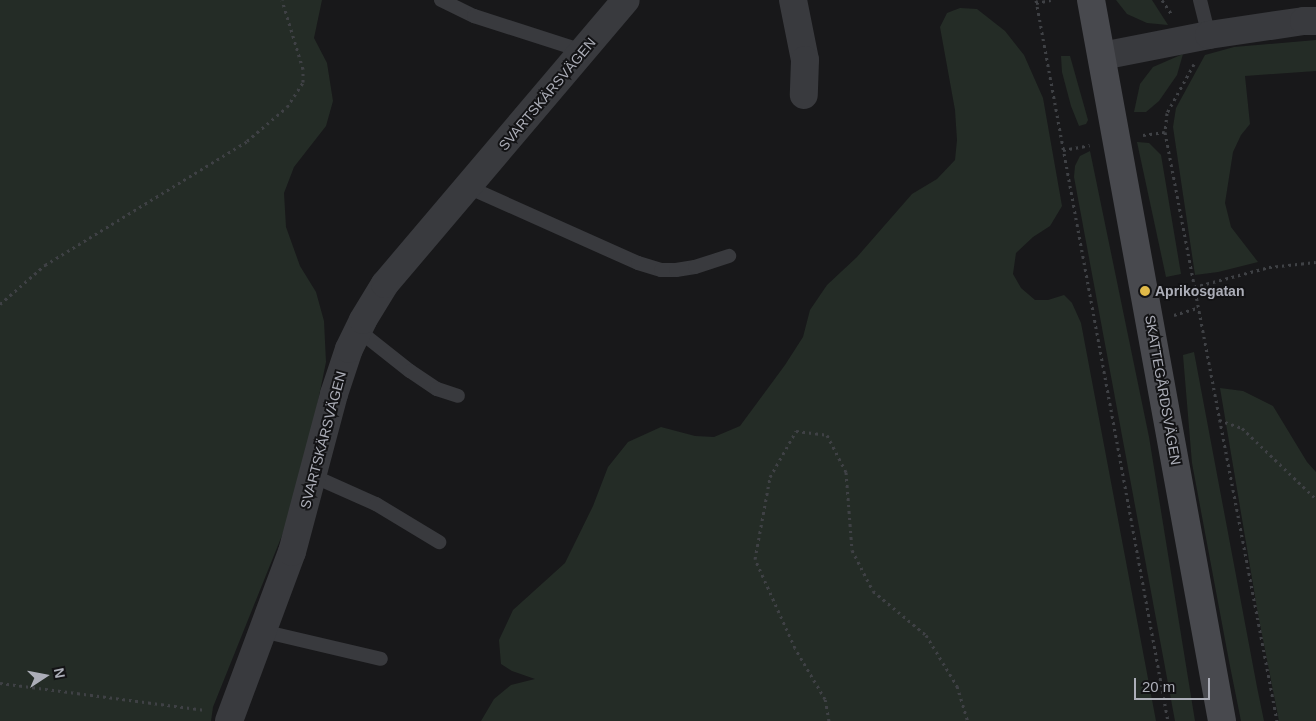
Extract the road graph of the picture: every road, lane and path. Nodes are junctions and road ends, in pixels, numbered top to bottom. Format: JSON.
{"nodes":[{"id":1,"x":282,"y":0,"type":"edge"},
{"id":2,"x":441,"y":0,"type":"edge"},
{"id":3,"x":626,"y":0,"type":"edge"},
{"id":4,"x":793,"y":0,"type":"edge"},
{"id":5,"x":1051,"y":0,"type":"edge"},
{"id":6,"x":1091,"y":0,"type":"edge"},
{"id":7,"x":1162,"y":0,"type":"edge"},
{"id":8,"x":1200,"y":0,"type":"edge"},
{"id":9,"x":1036,"y":1,"type":"edge"},
{"id":10,"x":1316,"y":21,"type":"edge"},
{"id":11,"x":1199,"y":37,"type":"junction"},
{"id":12,"x":583,"y":51,"type":"junction"},
{"id":13,"x":1102,"y":56,"type":"junction"},
{"id":14,"x":804,"y":95,"type":"dead end"},
{"id":15,"x":468,"y":187,"type":"junction"},
{"id":16,"x":729,"y":256,"type":"dead end"},
{"id":17,"x":1316,"y":262,"type":"edge"},
{"id":18,"x":1194,"y":287,"type":"junction"},
{"id":19,"x":0,"y":304,"type":"edge"},
{"id":20,"x":1197,"y":308,"type":"junction"},
{"id":21,"x":1174,"y":315,"type":"dead end"},
{"id":22,"x":358,"y":330,"type":"junction"},
{"id":23,"x":458,"y":396,"type":"dead end"},
{"id":24,"x":1218,"y":420,"type":"junction"},
{"id":25,"x":314,"y":476,"type":"junction"},
{"id":26,"x":1316,"y":499,"type":"edge"},
{"id":27,"x":438,"y":542,"type":"dead end"},
{"id":28,"x":262,"y":631,"type":"junction"},
{"id":29,"x":381,"y":659,"type":"dead end"},
{"id":30,"x":0,"y":683,"type":"edge"},
{"id":31,"x":230,"y":717,"type":"edge"},
{"id":32,"x":829,"y":721,"type":"edge"},
{"id":33,"x":968,"y":721,"type":"edge"},
{"id":34,"x":1168,"y":721,"type":"edge"},
{"id":35,"x":1222,"y":721,"type":"edge"},
{"id":36,"x":1277,"y":721,"type":"edge"}],
"edges":[{"from":1,"to":19,"type":"path"},
{"from":2,"to":12,"type":"lane"},
{"from":3,"to":12,"type":"street","name":"SVARTSKÄRSVÄGEN"},
{"from":4,"to":14,"type":"street"},
{"from":5,"to":9,"type":"path"},
{"from":6,"to":13,"type":"street","name":"SKATTEGÅRDSVÄGEN"},
{"from":7,"to":11,"type":"path"},
{"from":8,"to":11,"type":"lane"},
{"from":9,"to":34,"type":"path"},
{"from":10,"to":11,"type":"street"},
{"from":11,"to":13,"type":"street"},
{"from":11,"to":18,"type":"path"},
{"from":12,"to":15,"type":"street","name":"SVARTSKÄRSVÄGEN"},
{"from":13,"to":35,"type":"street","name":"SKATTEGÅRDSVÄGEN"},
{"from":15,"to":16,"type":"lane"},
{"from":15,"to":22,"type":"street","name":"SVARTSKÄRSVÄGEN"},
{"from":17,"to":18,"type":"path"},
{"from":18,"to":20,"type":"path"},
{"from":20,"to":21,"type":"path"},
{"from":20,"to":24,"type":"path"},
{"from":22,"to":23,"type":"lane"},
{"from":22,"to":25,"type":"street","name":"SVARTSKÄRSVÄGEN"},
{"from":24,"to":26,"type":"path"},
{"from":24,"to":36,"type":"path"},
{"from":25,"to":27,"type":"lane"},
{"from":25,"to":28,"type":"street","name":"SVARTSKÄRSVÄGEN"},
{"from":28,"to":29,"type":"lane"},
{"from":28,"to":31,"type":"street","name":"SVARTSKÄRSVÄGEN"},
{"from":30,"to":31,"type":"path"},
{"from":32,"to":33,"type":"path"}]}
